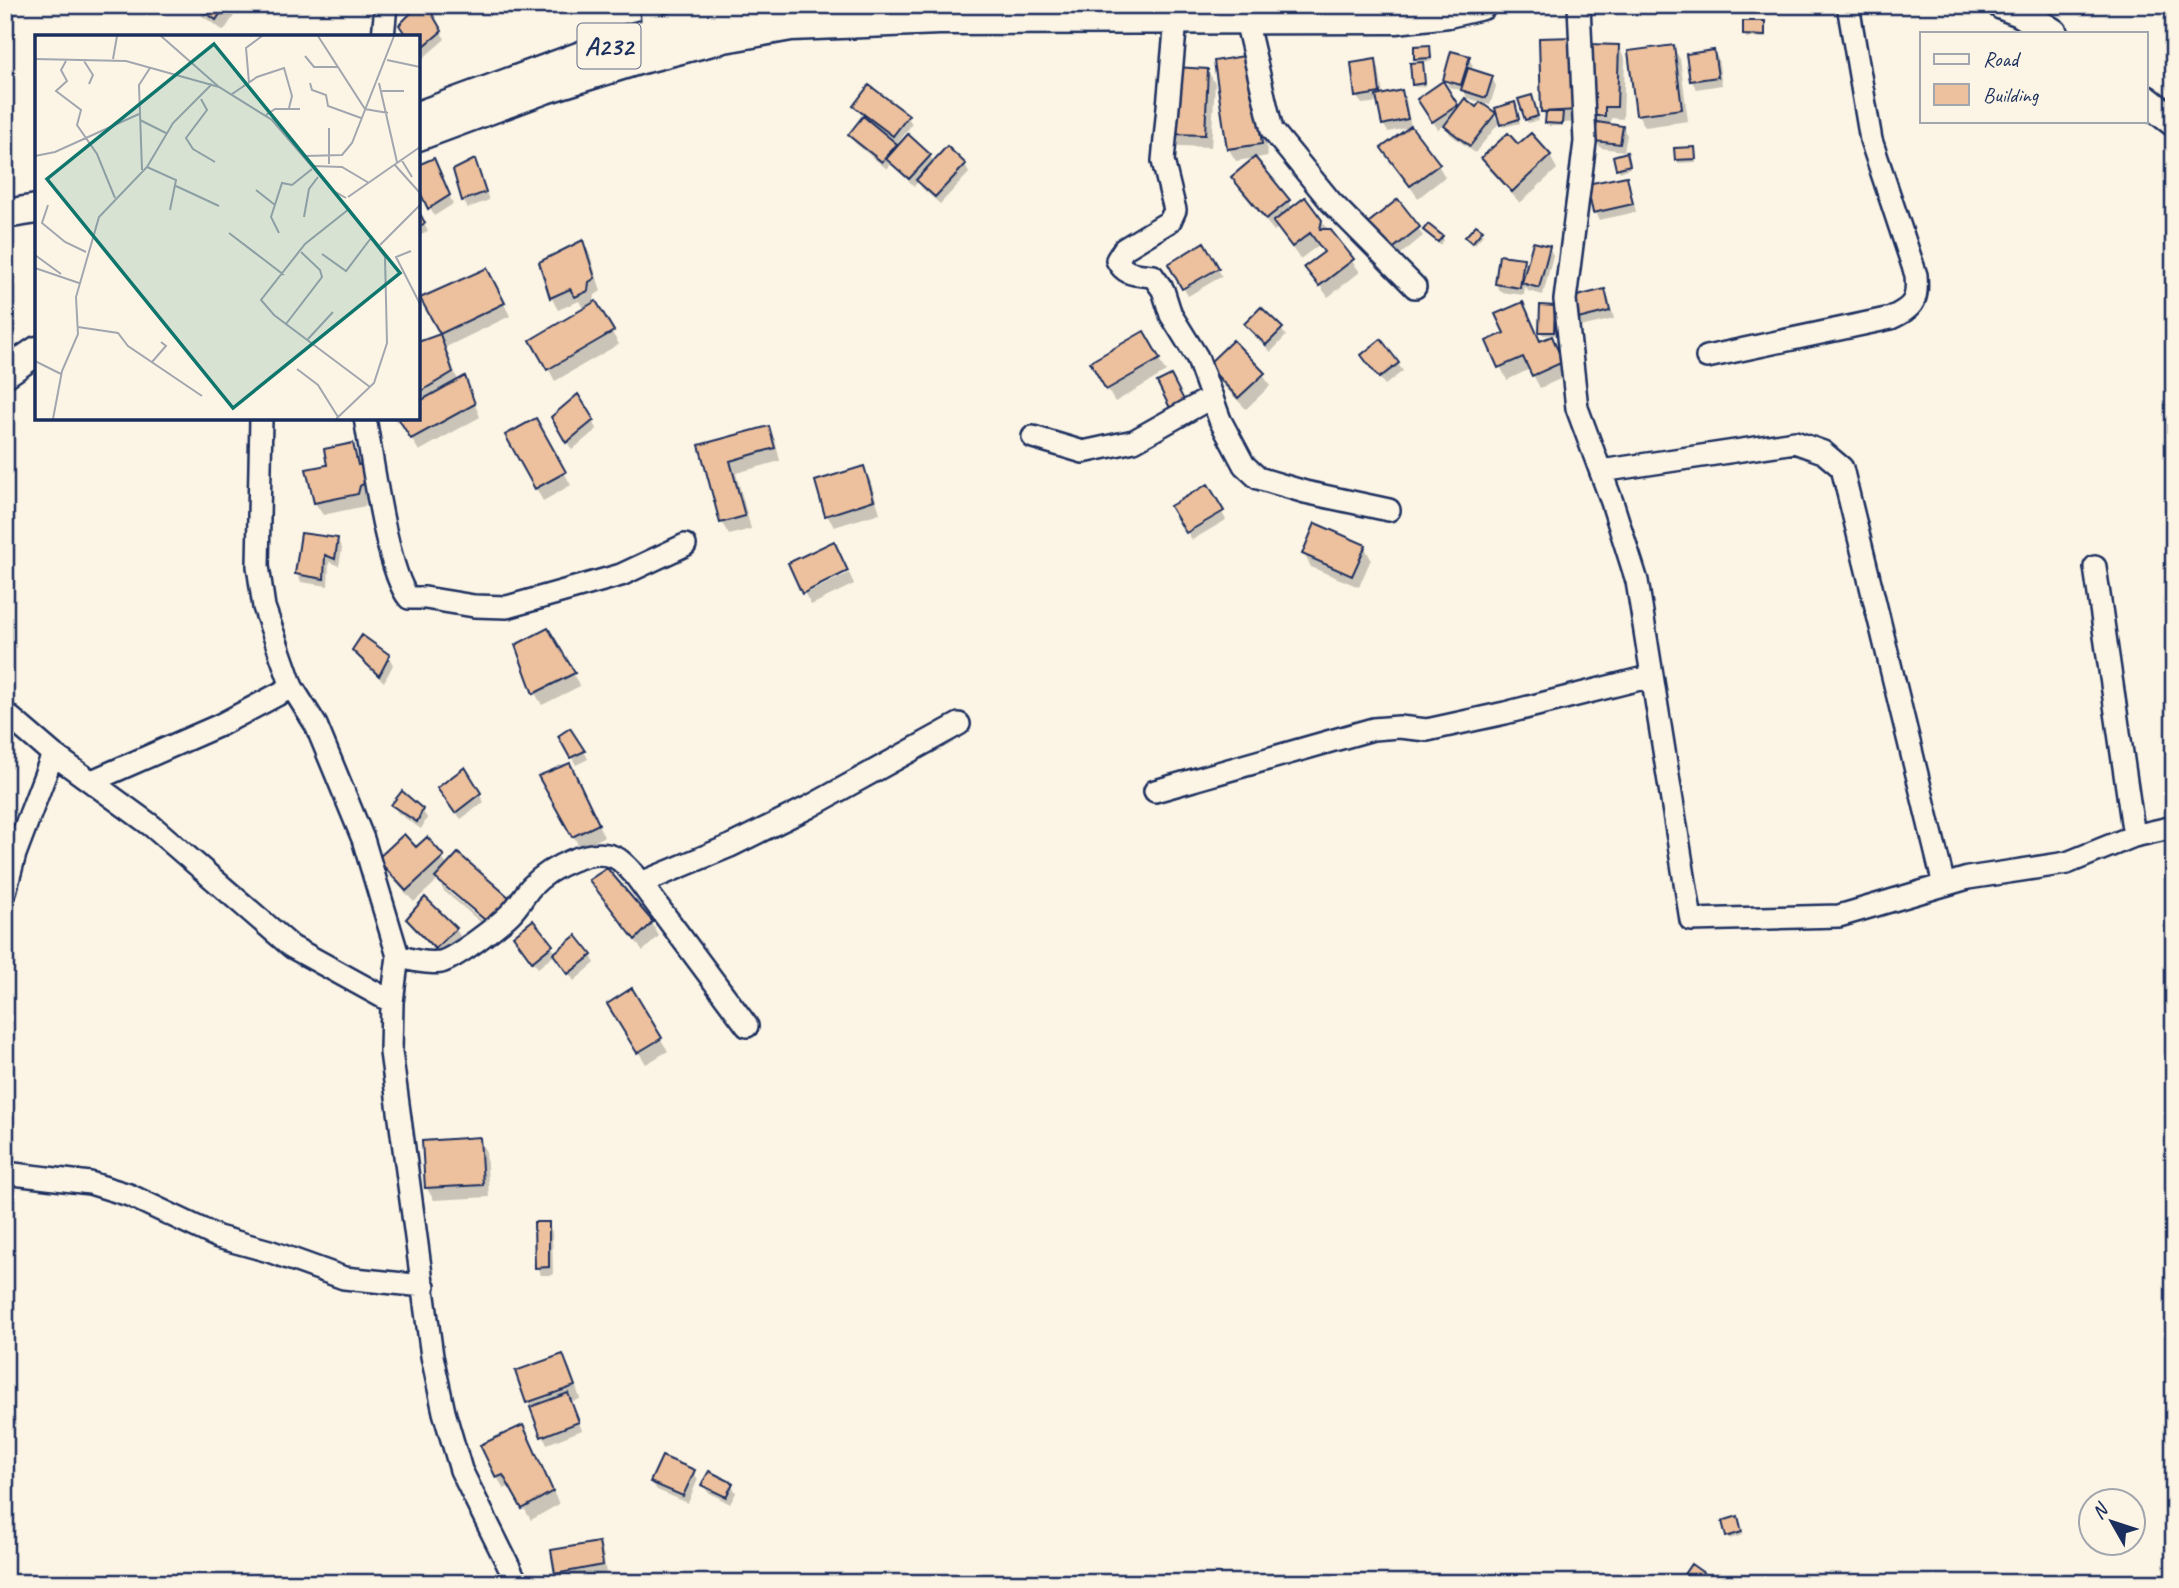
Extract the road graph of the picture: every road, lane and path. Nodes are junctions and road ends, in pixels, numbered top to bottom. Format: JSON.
{"nodes":[{"id":1,"x":386,"y":5,"type":"edge"},
{"id":2,"x":651,"y":5,"type":"edge"},
{"id":3,"x":807,"y":5,"type":"edge"},
{"id":4,"x":1482,"y":5,"type":"edge"},
{"id":5,"x":1579,"y":5,"type":"edge"},
{"id":6,"x":1848,"y":5,"type":"edge"},
{"id":7,"x":2002,"y":5,"type":"edge"},
{"id":8,"x":1176,"y":20,"type":"junction"},
{"id":9,"x":1246,"y":20,"type":"junction"},
{"id":10,"x":2051,"y":32,"type":"edge"},
{"id":11,"x":653,"y":33,"type":"junction"},
{"id":12,"x":383,"y":35,"type":"edge"},
{"id":13,"x":2148,"y":102,"type":"edge"},
{"id":14,"x":420,"y":115,"type":"edge"},
{"id":15,"x":2174,"y":122,"type":"edge"},
{"id":16,"x":420,"y":135,"type":"edge"},
{"id":17,"x":35,"y":209,"type":"edge"},
{"id":18,"x":5,"y":214,"type":"edge"},
{"id":19,"x":1415,"y":287,"type":"dead end"},
{"id":20,"x":35,"y":352,"type":"edge"},
{"id":21,"x":1707,"y":357,"type":"dead end"},
{"id":22,"x":5,"y":373,"type":"edge"},
{"id":23,"x":1212,"y":397,"type":"junction"},
{"id":24,"x":261,"y":420,"type":"edge"},
{"id":25,"x":365,"y":420,"type":"edge"},
{"id":26,"x":1033,"y":437,"type":"dead end"},
{"id":27,"x":1601,"y":471,"type":"junction"},
{"id":28,"x":1389,"y":510,"type":"dead end"},
{"id":29,"x":685,"y":545,"type":"dead end"},
{"id":30,"x":2095,"y":567,"type":"dead end"},
{"id":31,"x":1652,"y":676,"type":"junction"},
{"id":32,"x":292,"y":687,"type":"junction"},
{"id":33,"x":5,"y":713,"type":"edge"},
{"id":34,"x":959,"y":724,"type":"dead end"},
{"id":35,"x":53,"y":754,"type":"junction"},
{"id":36,"x":92,"y":781,"type":"junction"},
{"id":37,"x":1155,"y":791,"type":"dead end"},
{"id":38,"x":2174,"y":827,"type":"edge"},
{"id":39,"x":2134,"y":836,"type":"junction"},
{"id":40,"x":641,"y":883,"type":"junction"},
{"id":41,"x":1944,"y":885,"type":"junction"},
{"id":42,"x":5,"y":892,"type":"edge"},
{"id":43,"x":398,"y":956,"type":"junction"},
{"id":44,"x":392,"y":1002,"type":"junction"},
{"id":45,"x":747,"y":1026,"type":"dead end"},
{"id":46,"x":5,"y":1173,"type":"edge"},
{"id":47,"x":424,"y":1286,"type":"junction"},
{"id":48,"x":517,"y":1583,"type":"edge"}],
"edges":[{"from":1,"to":12,"type":"street"},
{"from":2,"to":11,"type":"street"},
{"from":3,"to":11,"type":"main road","number":"A232"},
{"from":4,"to":9,"type":"main road","number":"A232"},
{"from":5,"to":27,"type":"street"},
{"from":6,"to":21,"type":"street"},
{"from":7,"to":10,"type":"main road"},
{"from":8,"to":9,"type":"main road","number":"A232"},
{"from":8,"to":16,"type":"main road","number":"A232"},
{"from":8,"to":23,"type":"street"},
{"from":9,"to":19,"type":"street"},
{"from":11,"to":14,"type":"main road","number":"A232"},
{"from":13,"to":15,"type":"main road"},
{"from":17,"to":18,"type":"main road"},
{"from":20,"to":22,"type":"main road"},
{"from":23,"to":26,"type":"street"},
{"from":23,"to":28,"type":"street"},
{"from":24,"to":32,"type":"street"},
{"from":25,"to":29,"type":"street"},
{"from":27,"to":31,"type":"street"},
{"from":27,"to":41,"type":"street"},
{"from":30,"to":39,"type":"street"},
{"from":31,"to":37,"type":"street"},
{"from":31,"to":41,"type":"street"},
{"from":32,"to":36,"type":"street"},
{"from":32,"to":43,"type":"street"},
{"from":33,"to":35,"type":"street"},
{"from":34,"to":40,"type":"street"},
{"from":35,"to":36,"type":"street"},
{"from":35,"to":42,"type":"street"},
{"from":36,"to":44,"type":"street"},
{"from":38,"to":39,"type":"street"},
{"from":39,"to":41,"type":"street"},
{"from":40,"to":43,"type":"street"},
{"from":40,"to":45,"type":"street"},
{"from":43,"to":44,"type":"street"},
{"from":44,"to":47,"type":"street"},
{"from":46,"to":47,"type":"street"},
{"from":47,"to":48,"type":"street"}]}
